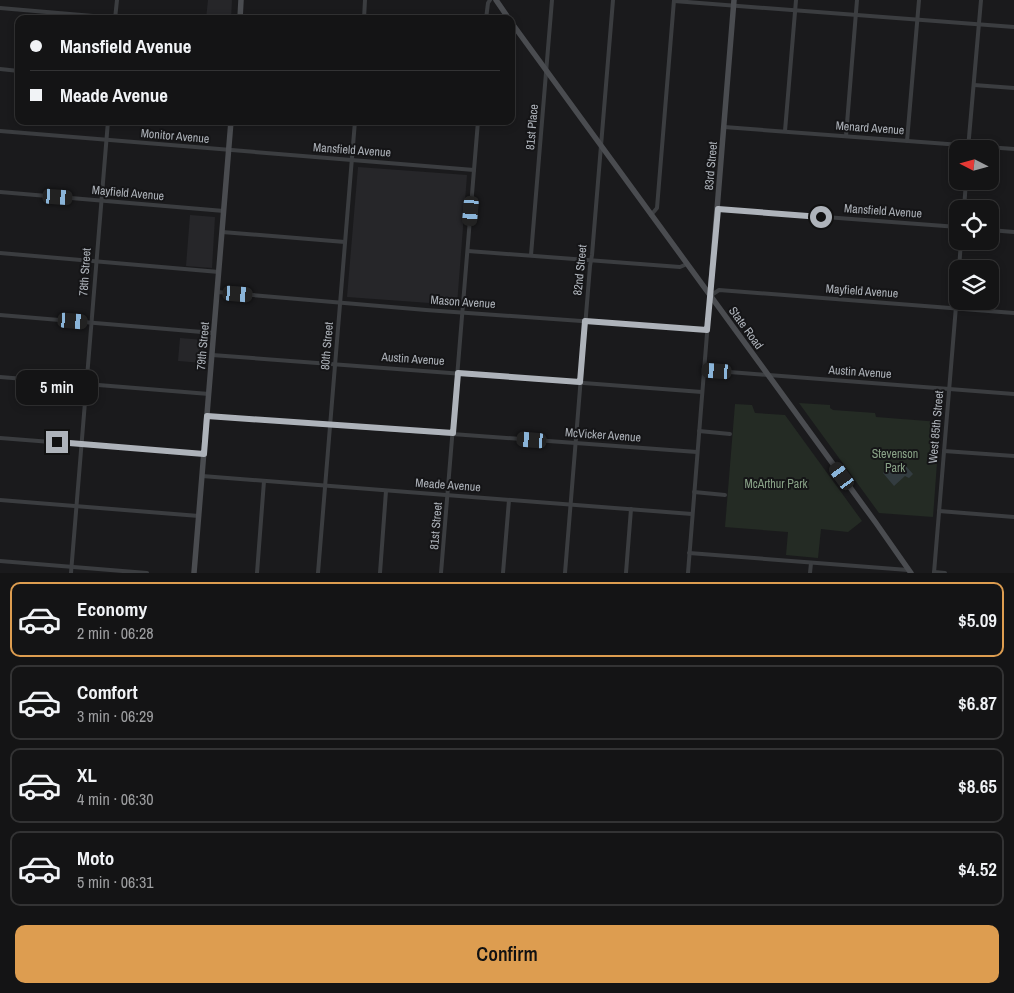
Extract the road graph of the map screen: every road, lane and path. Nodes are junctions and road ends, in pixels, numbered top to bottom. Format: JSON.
{"nodes":[{"id":1,"x":117,"y":0,"type":"edge"},
{"id":2,"x":241,"y":0,"type":"edge"},
{"id":3,"x":365,"y":0,"type":"edge"},
{"id":4,"x":490,"y":0,"type":"edge"},
{"id":5,"x":496,"y":0,"type":"edge"},
{"id":6,"x":552,"y":0,"type":"edge"},
{"id":7,"x":613,"y":0,"type":"edge"},
{"id":8,"x":674,"y":0,"type":"edge"},
{"id":9,"x":796,"y":0,"type":"edge"},
{"id":10,"x":857,"y":0,"type":"edge"},
{"id":11,"x":919,"y":0,"type":"edge"},
{"id":12,"x":980,"y":0,"type":"edge"},
{"id":13,"x":734,"y":2,"type":"edge"},
{"id":14,"x":0,"y":8,"type":"edge"},
{"id":15,"x":795,"y":10,"type":"junction"},
{"id":16,"x":81,"y":15,"type":"edge"},
{"id":17,"x":116,"y":15,"type":"edge"},
{"id":18,"x":240,"y":15,"type":"edge"},
{"id":19,"x":364,"y":15,"type":"edge"},
{"id":20,"x":486,"y":15,"type":"edge"},
{"id":21,"x":506,"y":15,"type":"edge"},
{"id":22,"x":856,"y":15,"type":"junction"},
{"id":23,"x":917,"y":19,"type":"junction"},
{"id":24,"x":978,"y":24,"type":"junction"},
{"id":25,"x":515,"y":27,"type":"edge"},
{"id":26,"x":1014,"y":27,"type":"edge"},
{"id":27,"x":0,"y":69,"type":"edge"},
{"id":28,"x":15,"y":71,"type":"edge"},
{"id":29,"x":546,"y":71,"type":"junction"},
{"id":30,"x":974,"y":85,"type":"junction"},
{"id":31,"x":1014,"y":88,"type":"edge"},
{"id":32,"x":108,"y":125,"type":"edge"},
{"id":33,"x":231,"y":125,"type":"edge"},
{"id":34,"x":355,"y":125,"type":"edge"},
{"id":35,"x":478,"y":125,"type":"edge"},
{"id":36,"x":724,"y":127,"type":"junction"},
{"id":37,"x":0,"y":131,"type":"edge"},
{"id":38,"x":785,"y":131,"type":"junction"},
{"id":39,"x":846,"y":136,"type":"junction"},
{"id":40,"x":106,"y":140,"type":"junction"},
{"id":41,"x":969,"y":140,"type":"edge"},
{"id":42,"x":907,"y":141,"type":"junction"},
{"id":43,"x":949,"y":145,"type":"edge"},
{"id":44,"x":601,"y":146,"type":"junction"},
{"id":45,"x":999,"y":148,"type":"edge"},
{"id":46,"x":1014,"y":149,"type":"edge"},
{"id":47,"x":229,"y":150,"type":"junction"},
{"id":48,"x":352,"y":160,"type":"junction"},
{"id":49,"x":474,"y":170,"type":"junction"},
{"id":50,"x":0,"y":192,"type":"edge"},
{"id":51,"x":101,"y":201,"type":"junction"},
{"id":52,"x":718,"y":209,"type":"junction"},
{"id":53,"x":224,"y":211,"type":"junction"},
{"id":54,"x":651,"y":214,"type":"junction"},
{"id":55,"x":949,"y":226,"type":"edge"},
{"id":56,"x":999,"y":231,"type":"edge"},
{"id":57,"x":222,"y":232,"type":"junction"},
{"id":58,"x":1014,"y":232,"type":"edge"},
{"id":59,"x":345,"y":242,"type":"junction"},
{"id":60,"x":468,"y":251,"type":"junction"},
{"id":61,"x":0,"y":253,"type":"edge"},
{"id":62,"x":531,"y":255,"type":"junction"},
{"id":63,"x":591,"y":260,"type":"junction"},
{"id":64,"x":96,"y":261,"type":"junction"},
{"id":65,"x":687,"y":264,"type":"junction"},
{"id":66,"x":219,"y":272,"type":"junction"},
{"id":67,"x":217,"y":292,"type":"junction"},
{"id":68,"x":710,"y":296,"type":"junction"},
{"id":69,"x":340,"y":303,"type":"junction"},
{"id":70,"x":949,"y":308,"type":"edge"},
{"id":71,"x":955,"y":310,"type":"edge"},
{"id":72,"x":979,"y":310,"type":"edge"},
{"id":73,"x":463,"y":312,"type":"junction"},
{"id":74,"x":1014,"y":313,"type":"edge"},
{"id":75,"x":0,"y":315,"type":"edge"},
{"id":76,"x":585,"y":321,"type":"junction"},
{"id":77,"x":91,"y":323,"type":"junction"},
{"id":78,"x":707,"y":330,"type":"junction"},
{"id":79,"x":214,"y":333,"type":"junction"},
{"id":80,"x":212,"y":355,"type":"junction"},
{"id":81,"x":335,"y":363,"type":"junction"},
{"id":82,"x":704,"y":370,"type":"junction"},
{"id":83,"x":458,"y":373,"type":"junction"},
{"id":84,"x":768,"y":375,"type":"junction"},
{"id":85,"x":0,"y":377,"type":"edge"},
{"id":86,"x":580,"y":382,"type":"junction"},
{"id":87,"x":86,"y":384,"type":"junction"},
{"id":88,"x":949,"y":389,"type":"junction"},
{"id":89,"x":702,"y":392,"type":"junction"},
{"id":90,"x":209,"y":394,"type":"junction"},
{"id":91,"x":1014,"y":394,"type":"edge"},
{"id":92,"x":207,"y":416,"type":"junction"},
{"id":93,"x":330,"y":425,"type":"junction"},
{"id":94,"x":699,"y":432,"type":"junction"},
{"id":95,"x":453,"y":433,"type":"junction"},
{"id":96,"x":730,"y":434,"type":"dead end"},
{"id":97,"x":0,"y":438,"type":"edge"},
{"id":98,"x":575,"y":443,"type":"junction"},
{"id":99,"x":82,"y":444,"type":"junction"},
{"id":100,"x":944,"y":451,"type":"junction"},
{"id":101,"x":697,"y":452,"type":"junction"},
{"id":102,"x":204,"y":454,"type":"junction"},
{"id":103,"x":1014,"y":456,"type":"edge"},
{"id":104,"x":202,"y":476,"type":"junction"},
{"id":105,"x":264,"y":481,"type":"junction"},
{"id":106,"x":325,"y":486,"type":"junction"},
{"id":107,"x":386,"y":491,"type":"junction"},
{"id":108,"x":694,"y":492,"type":"junction"},
{"id":109,"x":448,"y":495,"type":"junction"},
{"id":110,"x":726,"y":495,"type":"dead end"},
{"id":111,"x":0,"y":500,"type":"edge"},
{"id":112,"x":509,"y":500,"type":"junction"},
{"id":113,"x":570,"y":505,"type":"junction"},
{"id":114,"x":77,"y":506,"type":"junction"},
{"id":115,"x":630,"y":509,"type":"junction"},
{"id":116,"x":939,"y":511,"type":"junction"},
{"id":117,"x":692,"y":514,"type":"junction"},
{"id":118,"x":199,"y":516,"type":"junction"},
{"id":119,"x":1014,"y":517,"type":"edge"},
{"id":120,"x":689,"y":553,"type":"junction"},
{"id":121,"x":0,"y":561,"type":"edge"},
{"id":122,"x":811,"y":563,"type":"junction"},
{"id":123,"x":72,"y":567,"type":"junction"},
{"id":124,"x":910,"y":571,"type":"edge"},
{"id":125,"x":71,"y":573,"type":"edge"},
{"id":126,"x":146,"y":573,"type":"edge"},
{"id":127,"x":194,"y":573,"type":"edge"},
{"id":128,"x":257,"y":573,"type":"edge"},
{"id":129,"x":318,"y":573,"type":"edge"},
{"id":130,"x":380,"y":573,"type":"edge"},
{"id":131,"x":442,"y":573,"type":"edge"},
{"id":132,"x":503,"y":573,"type":"edge"},
{"id":133,"x":565,"y":573,"type":"edge"},
{"id":134,"x":626,"y":573,"type":"edge"},
{"id":135,"x":688,"y":573,"type":"edge"},
{"id":136,"x":810,"y":573,"type":"edge"},
{"id":137,"x":934,"y":573,"type":"edge"},
{"id":138,"x":945,"y":573,"type":"edge"}],
"edges":[{"from":1,"to":17,"type":"street"},
{"from":2,"to":18,"type":"street"},
{"from":3,"to":19,"type":"street"},
{"from":4,"to":20,"type":"street"},
{"from":5,"to":21,"type":"street","name":"State Road"},
{"from":6,"to":29,"type":"street","name":"81st Place"},
{"from":7,"to":44,"type":"street","name":"82nd Street"},
{"from":8,"to":13,"type":"street"},
{"from":8,"to":54,"type":"street"},
{"from":9,"to":15,"type":"street"},
{"from":10,"to":22,"type":"street"},
{"from":11,"to":23,"type":"street"},
{"from":12,"to":24,"type":"street"},
{"from":13,"to":15,"type":"street"},
{"from":13,"to":36,"type":"street","name":"83rd Street"},
{"from":14,"to":16,"type":"street"},
{"from":15,"to":22,"type":"street"},
{"from":15,"to":38,"type":"street"},
{"from":22,"to":23,"type":"street"},
{"from":22,"to":39,"type":"street"},
{"from":23,"to":24,"type":"street"},
{"from":23,"to":42,"type":"street"},
{"from":24,"to":26,"type":"street"},
{"from":24,"to":30,"type":"street"},
{"from":25,"to":29,"type":"street","name":"State Road"},
{"from":27,"to":28,"type":"street"},
{"from":29,"to":44,"type":"street","name":"State Road"},
{"from":29,"to":62,"type":"street","name":"81st Place"},
{"from":30,"to":31,"type":"street"},
{"from":30,"to":41,"type":"street"},
{"from":32,"to":40,"type":"street","name":"78th Street"},
{"from":33,"to":47,"type":"street","name":"79th Street"},
{"from":34,"to":48,"type":"street","name":"80th Street"},
{"from":35,"to":49,"type":"street","name":"81st Street"},
{"from":36,"to":38,"type":"street","name":"Menard Avenue"},
{"from":36,"to":52,"type":"street","name":"83rd Street"},
{"from":37,"to":40,"type":"street","name":"Monitor Avenue"},
{"from":38,"to":39,"type":"street","name":"Menard Avenue"},
{"from":39,"to":42,"type":"street","name":"Menard Avenue"},
{"from":40,"to":47,"type":"street","name":"Monitor Avenue"},
{"from":40,"to":51,"type":"street","name":"78th Street"},
{"from":42,"to":43,"type":"street","name":"Menard Avenue"},
{"from":44,"to":54,"type":"street","name":"State Road"},
{"from":44,"to":63,"type":"street","name":"82nd Street"},
{"from":45,"to":46,"type":"street","name":"Menard Avenue"},
{"from":47,"to":48,"type":"street","name":"Mansfield Avenue"},
{"from":47,"to":53,"type":"street","name":"79th Street"},
{"from":48,"to":49,"type":"street","name":"Mansfield Avenue"},
{"from":48,"to":59,"type":"street","name":"80th Street"},
{"from":49,"to":60,"type":"street","name":"81st Street"},
{"from":50,"to":51,"type":"street","name":"Mayfield Avenue"},
{"from":51,"to":53,"type":"street","name":"Mayfield Avenue"},
{"from":51,"to":64,"type":"street","name":"78th Street"},
{"from":52,"to":55,"type":"street","name":"Mansfield Avenue"},
{"from":52,"to":68,"type":"street","name":"83rd Street"},
{"from":53,"to":57,"type":"street","name":"79th Street"},
{"from":54,"to":65,"type":"street","name":"State Road"},
{"from":56,"to":58,"type":"street"},
{"from":57,"to":59,"type":"street"},
{"from":57,"to":66,"type":"street","name":"79th Street"},
{"from":59,"to":69,"type":"street","name":"80th Street"},
{"from":60,"to":62,"type":"street"},
{"from":60,"to":73,"type":"street","name":"81st Street"},
{"from":61,"to":64,"type":"street"},
{"from":62,"to":63,"type":"street"},
{"from":63,"to":65,"type":"street"},
{"from":63,"to":76,"type":"street","name":"82nd Street"},
{"from":64,"to":66,"type":"street"},
{"from":64,"to":77,"type":"street","name":"78th Street"},
{"from":65,"to":68,"type":"street","name":"State Road"},
{"from":66,"to":67,"type":"street","name":"79th Street"},
{"from":67,"to":69,"type":"street","name":"Mason Avenue"},
{"from":67,"to":79,"type":"street","name":"79th Street"},
{"from":68,"to":70,"type":"street","name":"Mayfield Avenue"},
{"from":68,"to":78,"type":"street","name":"83rd Street"},
{"from":68,"to":84,"type":"street","name":"State Road"},
{"from":69,"to":73,"type":"street","name":"Mason Avenue"},
{"from":69,"to":81,"type":"street","name":"80th Street"},
{"from":71,"to":88,"type":"street","name":"West 85th Street"},
{"from":72,"to":74,"type":"street","name":"Mayfield Avenue"},
{"from":73,"to":76,"type":"street","name":"Mason Avenue"},
{"from":73,"to":83,"type":"street","name":"81st Street"},
{"from":75,"to":77,"type":"street"},
{"from":76,"to":78,"type":"street","name":"Mason Avenue"},
{"from":76,"to":86,"type":"street","name":"82nd Street"},
{"from":77,"to":79,"type":"street"},
{"from":77,"to":87,"type":"street","name":"78th Street"},
{"from":78,"to":82,"type":"street","name":"83rd Street"},
{"from":79,"to":80,"type":"street","name":"79th Street"},
{"from":80,"to":81,"type":"street","name":"Austin Avenue"},
{"from":80,"to":90,"type":"street","name":"79th Street"},
{"from":81,"to":83,"type":"street","name":"Austin Avenue"},
{"from":81,"to":93,"type":"street","name":"80th Street"},
{"from":82,"to":84,"type":"street","name":"Austin Avenue"},
{"from":82,"to":89,"type":"street","name":"83rd Street"},
{"from":83,"to":86,"type":"street","name":"Austin Avenue"},
{"from":83,"to":95,"type":"street","name":"81st Street"},
{"from":84,"to":88,"type":"street","name":"Austin Avenue"},
{"from":84,"to":124,"type":"street","name":"State Road"},
{"from":85,"to":87,"type":"street"},
{"from":86,"to":89,"type":"street","name":"Austin Avenue"},
{"from":86,"to":98,"type":"street","name":"82nd Street"},
{"from":87,"to":90,"type":"street"},
{"from":87,"to":99,"type":"street","name":"78th Street"},
{"from":88,"to":91,"type":"street","name":"Austin Avenue"},
{"from":88,"to":100,"type":"street","name":"West 85th Street"},
{"from":89,"to":94,"type":"street","name":"83rd Street"},
{"from":90,"to":92,"type":"street","name":"79th Street"},
{"from":92,"to":93,"type":"street","name":"McVicker Avenue"},
{"from":92,"to":102,"type":"street","name":"79th Street"},
{"from":93,"to":95,"type":"street","name":"McVicker Avenue"},
{"from":93,"to":106,"type":"street","name":"80th Street"},
{"from":94,"to":96,"type":"street"},
{"from":94,"to":101,"type":"street","name":"83rd Street"},
{"from":95,"to":98,"type":"street","name":"McVicker Avenue"},
{"from":95,"to":109,"type":"street","name":"81st Street"},
{"from":97,"to":99,"type":"street"},
{"from":98,"to":101,"type":"street","name":"McVicker Avenue"},
{"from":98,"to":113,"type":"street","name":"82nd Street"},
{"from":99,"to":102,"type":"street"},
{"from":99,"to":114,"type":"street","name":"78th Street"},
{"from":100,"to":103,"type":"street"},
{"from":100,"to":116,"type":"street","name":"West 85th Street"},
{"from":101,"to":108,"type":"street","name":"83rd Street"},
{"from":102,"to":104,"type":"street","name":"79th Street"},
{"from":104,"to":105,"type":"street","name":"Meade Avenue"},
{"from":104,"to":118,"type":"street","name":"79th Street"},
{"from":105,"to":106,"type":"street","name":"Meade Avenue"},
{"from":105,"to":128,"type":"street"},
{"from":106,"to":107,"type":"street","name":"Meade Avenue"},
{"from":106,"to":129,"type":"street","name":"80th Street"},
{"from":107,"to":109,"type":"street","name":"Meade Avenue"},
{"from":107,"to":130,"type":"street"},
{"from":108,"to":110,"type":"street"},
{"from":108,"to":117,"type":"street","name":"83rd Street"},
{"from":109,"to":112,"type":"street","name":"Meade Avenue"},
{"from":109,"to":131,"type":"street","name":"81st Street"},
{"from":111,"to":114,"type":"street"},
{"from":112,"to":113,"type":"street","name":"Meade Avenue"},
{"from":112,"to":132,"type":"street"},
{"from":113,"to":115,"type":"street","name":"Meade Avenue"},
{"from":113,"to":133,"type":"street","name":"82nd Street"},
{"from":114,"to":118,"type":"street"},
{"from":114,"to":123,"type":"street","name":"78th Street"},
{"from":115,"to":117,"type":"street","name":"Meade Avenue"},
{"from":115,"to":134,"type":"street"},
{"from":116,"to":119,"type":"street"},
{"from":116,"to":137,"type":"street","name":"West 85th Street"},
{"from":117,"to":120,"type":"street","name":"83rd Street"},
{"from":118,"to":127,"type":"street","name":"79th Street"},
{"from":120,"to":122,"type":"street"},
{"from":120,"to":135,"type":"street","name":"83rd Street"},
{"from":121,"to":123,"type":"street"},
{"from":122,"to":124,"type":"street"},
{"from":122,"to":136,"type":"street"},
{"from":123,"to":125,"type":"street","name":"78th Street"},
{"from":123,"to":126,"type":"street"},
{"from":137,"to":138,"type":"street"}]}
